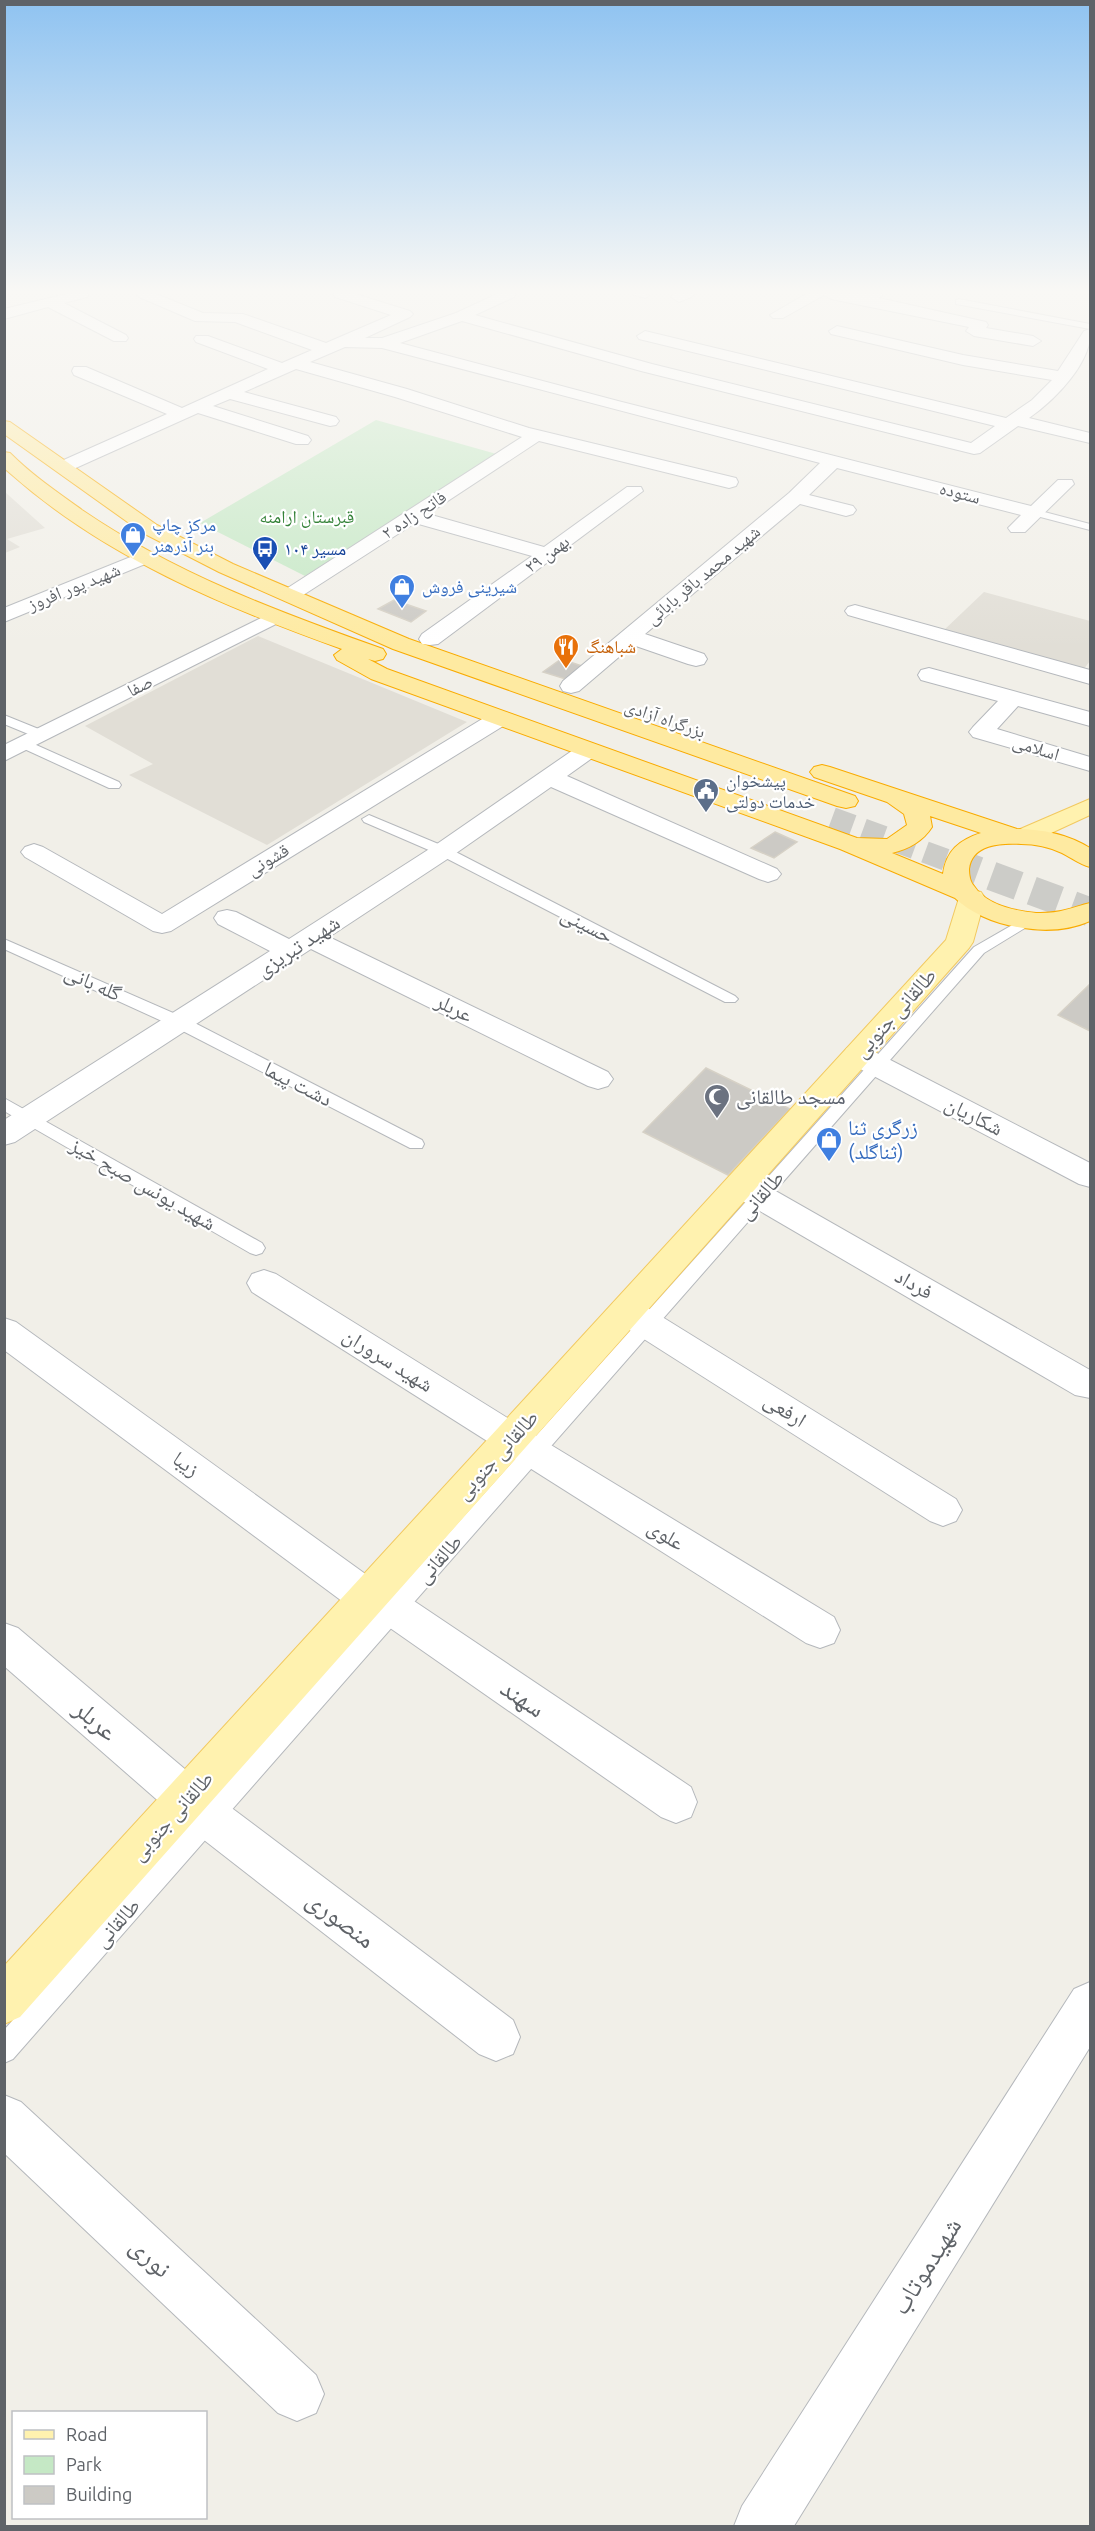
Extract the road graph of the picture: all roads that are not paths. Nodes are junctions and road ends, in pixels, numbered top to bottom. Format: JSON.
{"nodes":[{"id":1,"x":184,"y":412,"type":"edge"},
{"id":2,"x":197,"y":412,"type":"edge"},
{"id":3,"x":300,"y":412,"type":"edge"},
{"id":4,"x":464,"y":412,"type":"edge"},
{"id":5,"x":642,"y":412,"type":"edge"},
{"id":6,"x":826,"y":412,"type":"edge"},
{"id":7,"x":966,"y":412,"type":"edge"},
{"id":8,"x":1025,"y":412,"type":"edge"},
{"id":9,"x":8,"y":418,"type":"edge"},
{"id":10,"x":330,"y":420,"type":"dead end"},
{"id":11,"x":1012,"y":422,"type":"junction"},
{"id":12,"x":537,"y":435,"type":"junction"},
{"id":13,"x":1090,"y":438,"type":"edge"},
{"id":14,"x":302,"y":440,"type":"dead end"},
{"id":15,"x":4,"y":457,"type":"edge"},
{"id":16,"x":834,"y":460,"type":"junction"},
{"id":17,"x":63,"y":467,"type":"junction"},
{"id":18,"x":13,"y":470,"type":"edge"},
{"id":19,"x":729,"y":482,"type":"dead end"},
{"id":20,"x":1065,"y":484,"type":"dead end"},
{"id":21,"x":634,"y":491,"type":"dead end"},
{"id":22,"x":796,"y":497,"type":"junction"},
{"id":23,"x":846,"y":510,"type":"dead end"},
{"id":24,"x":1033,"y":512,"type":"junction"},
{"id":25,"x":413,"y":516,"type":"junction"},
{"id":26,"x":1090,"y":527,"type":"edge"},
{"id":27,"x":1014,"y":531,"type":"dead end"},
{"id":28,"x":547,"y":554,"type":"junction"},
{"id":29,"x":143,"y":558,"type":"junction"},
{"id":30,"x":290,"y":595,"type":"junction"},
{"id":31,"x":315,"y":606,"type":"junction"},
{"id":32,"x":855,"y":611,"type":"dead end"},
{"id":33,"x":4,"y":616,"type":"edge"},
{"id":34,"x":282,"y":620,"type":"junction"},
{"id":35,"x":629,"y":636,"type":"junction"},
{"id":36,"x":430,"y":639,"type":"junction"},
{"id":37,"x":696,"y":659,"type":"dead end"},
{"id":38,"x":929,"y":675,"type":"dead end"},
{"id":39,"x":1090,"y":677,"type":"edge"},
{"id":40,"x":570,"y":686,"type":"junction"},
{"id":41,"x":1015,"y":697,"type":"junction"},
{"id":42,"x":500,"y":718,"type":"junction"},
{"id":43,"x":4,"y":719,"type":"edge"},
{"id":44,"x":1090,"y":719,"type":"edge"},
{"id":45,"x":34,"y":740,"type":"junction"},
{"id":46,"x":587,"y":751,"type":"junction"},
{"id":47,"x":4,"y":754,"type":"edge"},
{"id":48,"x":1090,"y":764,"type":"edge"},
{"id":49,"x":551,"y":778,"type":"junction"},
{"id":50,"x":114,"y":785,"type":"dead end"},
{"id":51,"x":896,"y":797,"type":"junction"},
{"id":52,"x":846,"y":801,"type":"tunnel mouth"},
{"id":53,"x":1090,"y":806,"type":"edge"},
{"id":54,"x":832,"y":818,"type":"tunnel mouth"},
{"id":55,"x":369,"y":819,"type":"dead end"},
{"id":56,"x":1020,"y":836,"type":"junction"},
{"id":57,"x":849,"y":844,"type":"junction"},
{"id":58,"x":443,"y":851,"type":"junction"},
{"id":59,"x":34,"y":852,"type":"dead end"},
{"id":60,"x":1090,"y":859,"type":"edge"},
{"id":61,"x":768,"y":874,"type":"dead end"},
{"id":62,"x":968,"y":895,"type":"junction"},
{"id":63,"x":1090,"y":911,"type":"edge"},
{"id":64,"x":227,"y":918,"type":"dead end"},
{"id":65,"x":1034,"y":921,"type":"junction"},
{"id":66,"x":1090,"y":938,"type":"edge"},
{"id":67,"x":4,"y":943,"type":"edge"},
{"id":68,"x":300,"y":944,"type":"junction"},
{"id":69,"x":730,"y":999,"type":"dead end"},
{"id":70,"x":181,"y":1023,"type":"junction"},
{"id":71,"x":867,"y":1061,"type":"junction"},
{"id":72,"x":598,"y":1079,"type":"dead end"},
{"id":73,"x":4,"y":1103,"type":"edge"},
{"id":74,"x":30,"y":1119,"type":"junction"},
{"id":75,"x":4,"y":1135,"type":"edge"},
{"id":76,"x":416,"y":1144,"type":"dead end"},
{"id":77,"x":1090,"y":1176,"type":"edge"},
{"id":78,"x":750,"y":1191,"type":"junction"},
{"id":79,"x":256,"y":1248,"type":"dead end"},
{"id":80,"x":264,"y":1283,"type":"dead end"},
{"id":81,"x":637,"y":1317,"type":"junction"},
{"id":82,"x":4,"y":1331,"type":"edge"},
{"id":83,"x":1087,"y":1385,"type":"dead end"},
{"id":84,"x":522,"y":1445,"type":"junction"},
{"id":85,"x":943,"y":1510,"type":"dead end"},
{"id":86,"x":381,"y":1604,"type":"junction"},
{"id":87,"x":820,"y":1630,"type":"dead end"},
{"id":88,"x":4,"y":1641,"type":"edge"},
{"id":89,"x":676,"y":1802,"type":"dead end"},
{"id":90,"x":199,"y":1808,"type":"junction"},
{"id":91,"x":4,"y":2001,"type":"edge"},
{"id":92,"x":1090,"y":2005,"type":"edge"},
{"id":93,"x":496,"y":2037,"type":"dead end"},
{"id":94,"x":4,"y":2050,"type":"edge"},
{"id":95,"x":4,"y":2119,"type":"edge"},
{"id":96,"x":297,"y":2394,"type":"dead end"},
{"id":97,"x":762,"y":2526,"type":"edge"}],
"edges":[{"from":1,"to":17,"type":"street"},
{"from":2,"to":14,"type":"street"},
{"from":3,"to":10,"type":"street"},
{"from":4,"to":12,"type":"street"},
{"from":5,"to":16,"type":"street","name":"ستوده"},
{"from":6,"to":11,"type":"street"},
{"from":7,"to":11,"type":"street"},
{"from":8,"to":11,"type":"street"},
{"from":9,"to":17,"type":"highway","name":"بزرگراه آزادی"},
{"from":11,"to":13,"type":"street"},
{"from":12,"to":19,"type":"street"},
{"from":12,"to":25,"type":"street","name":"فاتح زاده ۲"},
{"from":15,"to":18,"type":"highway","name":"بزرگراه آزادی"},
{"from":16,"to":22,"type":"street","name":"شهید محمد باقر بابائی"},
{"from":16,"to":24,"type":"street","name":"ستوده"},
{"from":17,"to":30,"type":"highway","name":"بزرگراه آزادی"},
{"from":18,"to":29,"type":"highway","name":"بزرگراه آزادی"},
{"from":20,"to":24,"type":"street"},
{"from":21,"to":28,"type":"street","name":"۲۹ بهمن"},
{"from":22,"to":23,"type":"street"},
{"from":22,"to":35,"type":"street","name":"شهید محمد باقر بابائی"},
{"from":24,"to":26,"type":"lane","name":"ستوده"},
{"from":24,"to":27,"type":"street"},
{"from":25,"to":28,"type":"street"},
{"from":25,"to":30,"type":"street","name":"فاتح زاده ۲"},
{"from":28,"to":36,"type":"street","name":"۲۹ بهمن"},
{"from":29,"to":33,"type":"street","name":"شهید پور افروز"},
{"from":29,"to":34,"type":"highway","name":"بزرگراه آزادی"},
{"from":30,"to":31,"type":"highway","name":"بزرگراه آزادی"},
{"from":31,"to":36,"type":"highway","name":"بزرگراه آزادی"},
{"from":31,"to":52,"type":"highway","name":"بزرگراه آزادی"},
{"from":32,"to":39,"type":"street"},
{"from":34,"to":42,"type":"highway","name":"بزرگراه آزادی"},
{"from":34,"to":45,"type":"street","name":"صفا"},
{"from":34,"to":54,"type":"highway","name":"بزرگراه آزادی"},
{"from":35,"to":37,"type":"street"},
{"from":35,"to":40,"type":"street","name":"شهید محمد باقر بابائی"},
{"from":36,"to":40,"type":"highway","name":"بزرگراه آزادی"},
{"from":38,"to":41,"type":"street"},
{"from":40,"to":51,"type":"highway","name":"بزرگراه آزادی"},
{"from":41,"to":44,"type":"street"},
{"from":41,"to":48,"type":"street","name":"اسلامی"},
{"from":42,"to":46,"type":"highway","name":"بزرگراه آزادی"},
{"from":42,"to":59,"type":"street","name":"قشونی"},
{"from":43,"to":45,"type":"lane"},
{"from":45,"to":47,"type":"street","name":"صفا"},
{"from":45,"to":50,"type":"lane"},
{"from":46,"to":49,"type":"street","name":"شهید تبریزی"},
{"from":46,"to":57,"type":"highway","name":"بزرگراه آزادی"},
{"from":49,"to":58,"type":"street","name":"شهید تبریزی"},
{"from":49,"to":61,"type":"street"},
{"from":51,"to":56,"type":"highway","name":"بزرگراه آزادی"},
{"from":51,"to":57,"type":"highway"},
{"from":53,"to":56,"type":"main road"},
{"from":55,"to":58,"type":"lane","name":"حسینی"},
{"from":56,"to":60,"type":"highway","name":"بزرگراه آزادی"},
{"from":56,"to":62,"type":"highway"},
{"from":57,"to":62,"type":"highway","name":"بزرگراه آزادی"},
{"from":58,"to":68,"type":"street","name":"شهید تبریزی"},
{"from":58,"to":69,"type":"lane","name":"حسینی"},
{"from":62,"to":65,"type":"highway","name":"بزرگراه آزادی"},
{"from":62,"to":71,"type":"main road","name":"طالقانی جنوبی"},
{"from":63,"to":65,"type":"highway"},
{"from":64,"to":68,"type":"street","name":"عربلر"},
{"from":65,"to":66,"type":"highway"},
{"from":65,"to":71,"type":"lane"},
{"from":67,"to":70,"type":"lane","name":"گله بانی"},
{"from":68,"to":70,"type":"street","name":"شهید تبریزی"},
{"from":68,"to":72,"type":"street","name":"عربلر"},
{"from":70,"to":74,"type":"street","name":"شهید تبریزی"},
{"from":70,"to":76,"type":"lane","name":"دشت پیما"},
{"from":71,"to":77,"type":"street","name":"شکاریان"},
{"from":71,"to":78,"type":"main road","name":"طالقانی جنوبی"},
{"from":73,"to":74,"type":"lane","name":"شهید یونس صبح خیز"},
{"from":74,"to":75,"type":"street","name":"شهید تبریزی"},
{"from":74,"to":79,"type":"lane","name":"شهید یونس صبح خیز"},
{"from":78,"to":81,"type":"main road","name":"طالقانی جنوبی"},
{"from":78,"to":83,"type":"street","name":"فرداد"},
{"from":80,"to":84,"type":"street","name":"شهید سروران"},
{"from":81,"to":84,"type":"main road","name":"طالقانی جنوبی"},
{"from":81,"to":85,"type":"street","name":"ارفعی"},
{"from":82,"to":86,"type":"street","name":"زیبا"},
{"from":84,"to":86,"type":"main road","name":"طالقانی جنوبی"},
{"from":84,"to":87,"type":"street","name":"علوی"},
{"from":86,"to":89,"type":"street","name":"سهند"},
{"from":86,"to":90,"type":"main road","name":"طالقانی جنوبی"},
{"from":88,"to":90,"type":"street","name":"عربلر"},
{"from":90,"to":91,"type":"main road","name":"طالقانی جنوبی"},
{"from":90,"to":93,"type":"street","name":"منصوری"},
{"from":90,"to":94,"type":"lane","name":"طالقانی"},
{"from":92,"to":97,"type":"street","name":"شهیدموتاب"},
{"from":95,"to":96,"type":"street","name":"نوری"}]}
